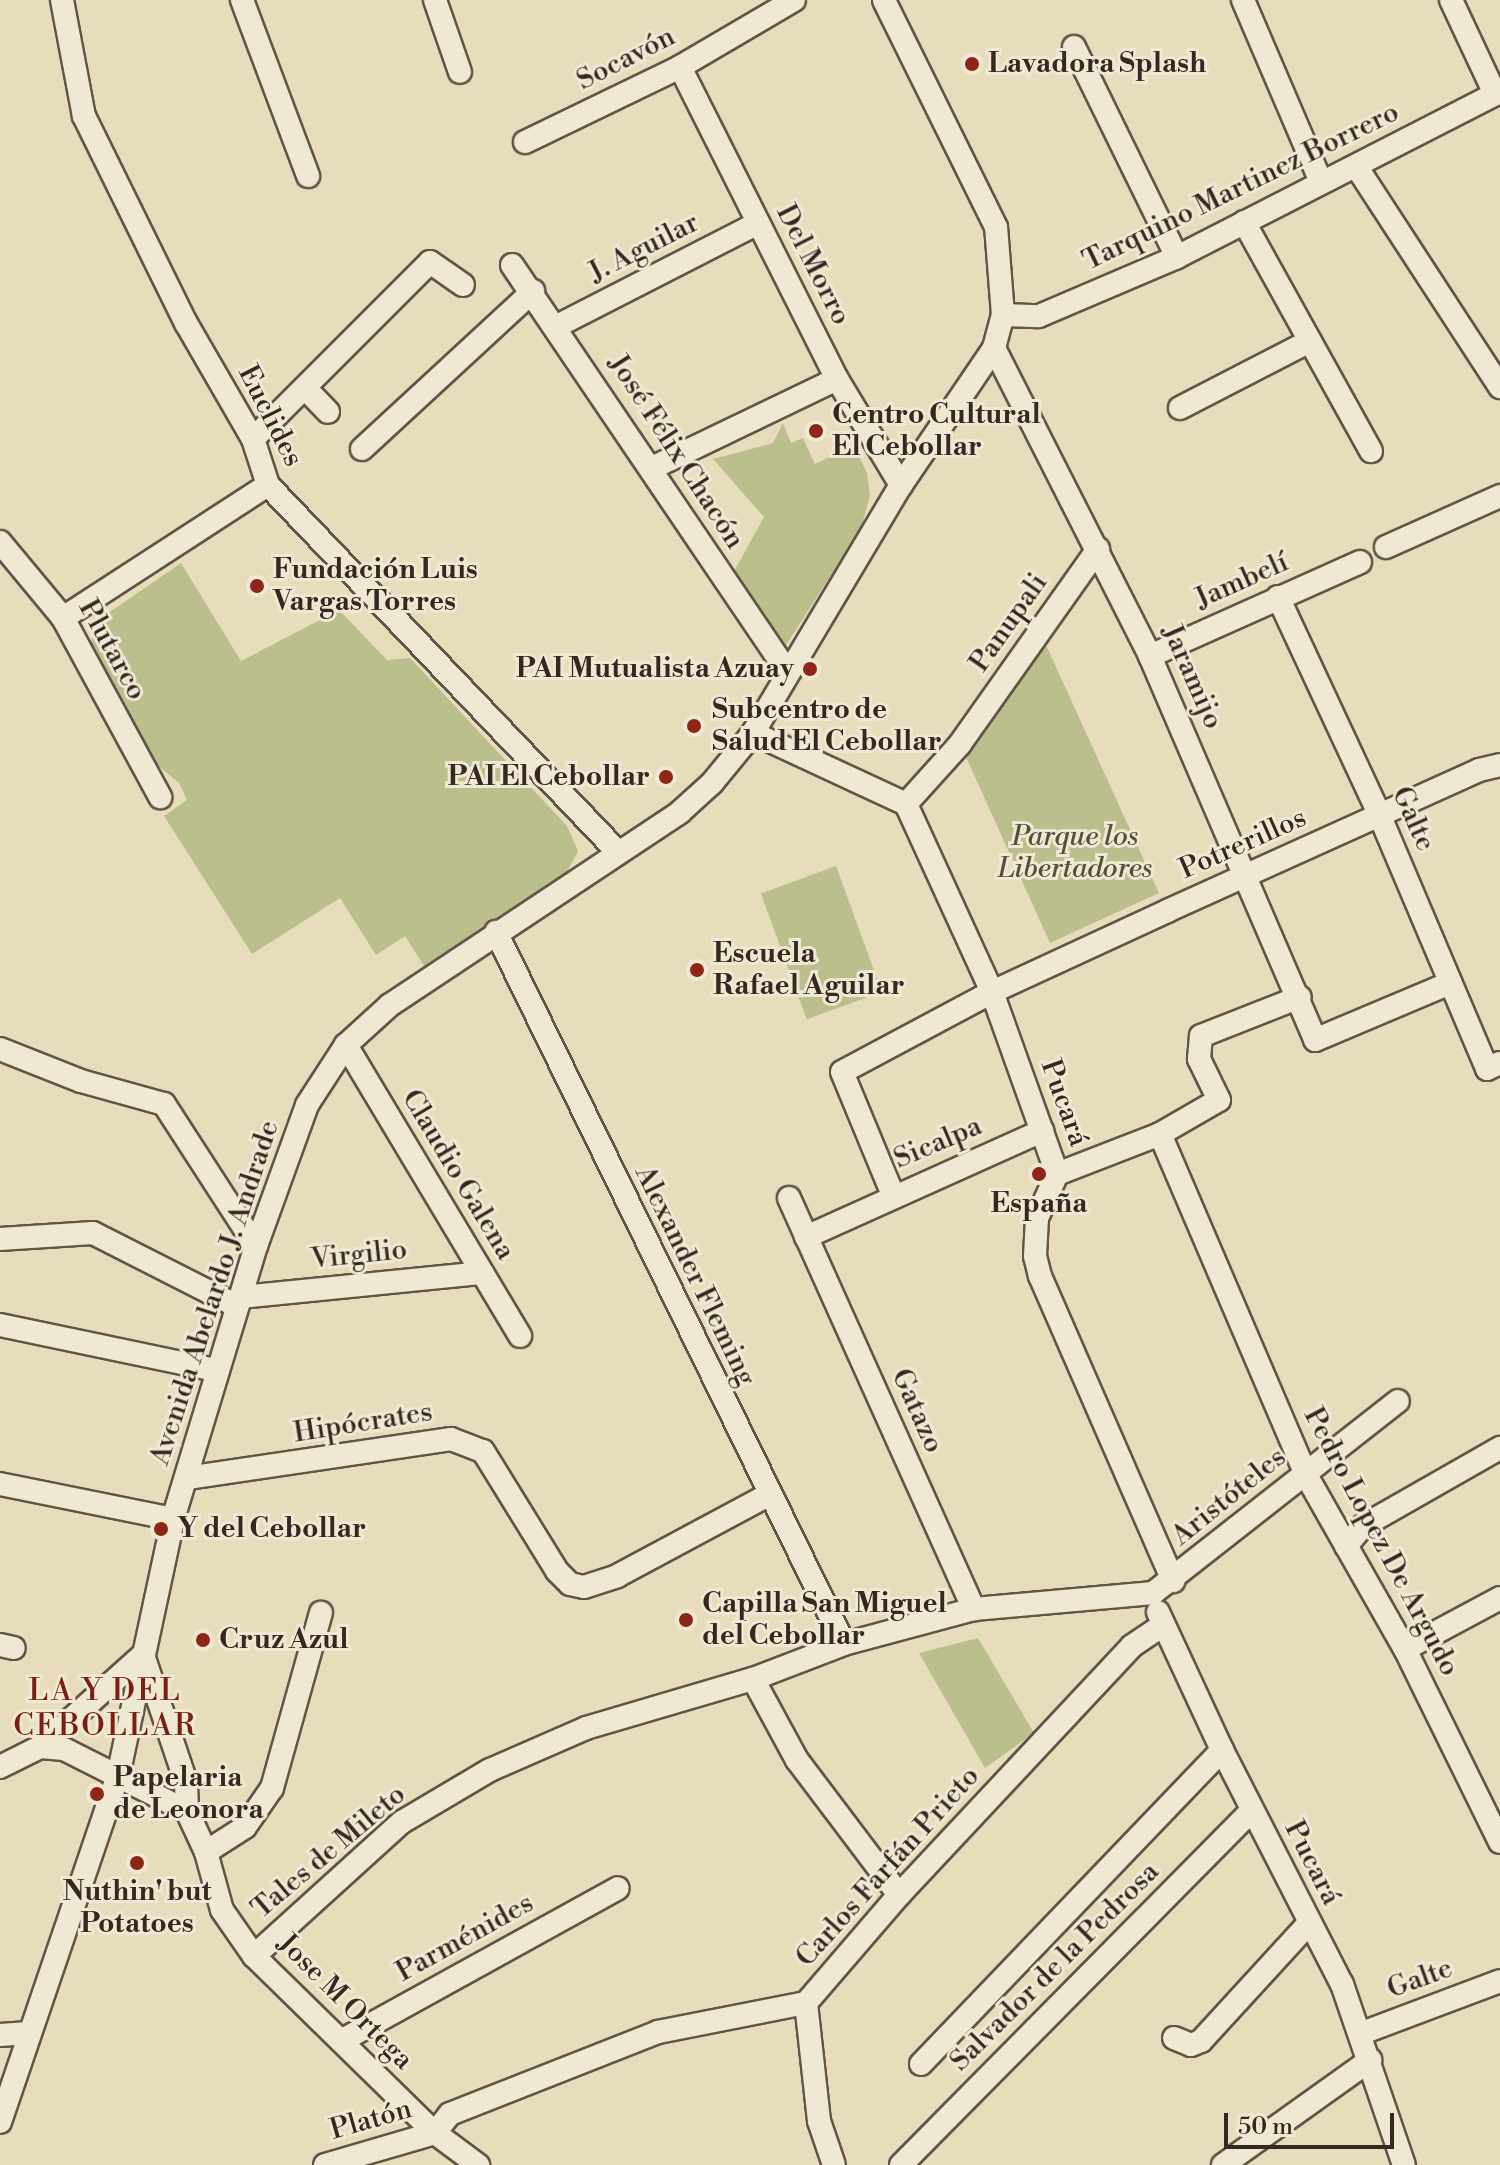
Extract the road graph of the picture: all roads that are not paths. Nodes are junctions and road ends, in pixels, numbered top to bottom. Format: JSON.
{"nodes":[{"id":1,"x":62,"y":0,"type":"edge"},
{"id":2,"x":242,"y":0,"type":"edge"},
{"id":3,"x":435,"y":0,"type":"edge"},
{"id":4,"x":794,"y":0,"type":"edge"},
{"id":5,"x":884,"y":0,"type":"edge"},
{"id":6,"x":1243,"y":0,"type":"edge"},
{"id":7,"x":1451,"y":0,"type":"edge"},
{"id":8,"x":1074,"y":47,"type":"dead end"},
{"id":9,"x":680,"y":67,"type":"junction"},
{"id":10,"x":460,"y":72,"type":"dead end"},
{"id":11,"x":1498,"y":93,"type":"edge"},
{"id":12,"x":525,"y":142,"type":"dead end"},
{"id":13,"x":1356,"y":166,"type":"junction"},
{"id":14,"x":308,"y":176,"type":"dead end"},
{"id":15,"x":1321,"y":182,"type":"junction"},
{"id":16,"x":1244,"y":222,"type":"junction"},
{"id":17,"x":758,"y":223,"type":"junction"},
{"id":18,"x":1177,"y":257,"type":"junction"},
{"id":19,"x":512,"y":265,"type":"dead end"},
{"id":20,"x":463,"y":285,"type":"dead end"},
{"id":21,"x":533,"y":291,"type":"junction"},
{"id":22,"x":1003,"y":315,"type":"junction"},
{"id":23,"x":557,"y":326,"type":"junction"},
{"id":24,"x":1310,"y":341,"type":"junction"},
{"id":25,"x":994,"y":348,"type":"junction"},
{"id":26,"x":837,"y":379,"type":"junction"},
{"id":27,"x":1500,"y":387,"type":"edge"},
{"id":28,"x":305,"y":388,"type":"junction"},
{"id":29,"x":1180,"y":408,"type":"dead end"},
{"id":30,"x":328,"y":412,"type":"dead end"},
{"id":31,"x":253,"y":439,"type":"junction"},
{"id":32,"x":362,"y":449,"type":"dead end"},
{"id":33,"x":1371,"y":451,"type":"dead end"},
{"id":34,"x":652,"y":468,"type":"junction"},
{"id":35,"x":268,"y":485,"type":"junction"},
{"id":36,"x":901,"y":485,"type":"junction"},
{"id":37,"x":1500,"y":496,"type":"edge"},
{"id":38,"x":0,"y":542,"type":"edge"},
{"id":39,"x":1386,"y":547,"type":"dead end"},
{"id":40,"x":1098,"y":549,"type":"junction"},
{"id":41,"x":1360,"y":562,"type":"dead end"},
{"id":42,"x":1278,"y":597,"type":"junction"},
{"id":43,"x":63,"y":618,"type":"junction"},
{"id":44,"x":1150,"y":656,"type":"junction"},
{"id":45,"x":788,"y":672,"type":"junction"},
{"id":46,"x":753,"y":733,"type":"junction"},
{"id":47,"x":1500,"y":765,"type":"edge"},
{"id":48,"x":160,"y":797,"type":"dead end"},
{"id":49,"x":906,"y":804,"type":"junction"},
{"id":50,"x":1379,"y":814,"type":"junction"},
{"id":51,"x":616,"y":850,"type":"junction"},
{"id":52,"x":1247,"y":876,"type":"junction"},
{"id":53,"x":496,"y":932,"type":"junction"},
{"id":54,"x":1450,"y":983,"type":"junction"},
{"id":55,"x":992,"y":992,"type":"junction"},
{"id":56,"x":1300,"y":997,"type":"junction"},
{"id":57,"x":346,"y":1045,"type":"junction"},
{"id":58,"x":0,"y":1049,"type":"edge"},
{"id":59,"x":1493,"y":1066,"type":"edge"},
{"id":60,"x":842,"y":1072,"type":"joint"},
{"id":61,"x":1042,"y":1131,"type":"junction"},
{"id":62,"x":1160,"y":1134,"type":"junction"},
{"id":63,"x":1057,"y":1174,"type":"junction"},
{"id":64,"x":893,"y":1195,"type":"junction"},
{"id":65,"x":789,"y":1198,"type":"dead end"},
{"id":66,"x":806,"y":1237,"type":"junction"},
{"id":67,"x":0,"y":1239,"type":"edge"},
{"id":68,"x":256,"y":1246,"type":"junction"},
{"id":69,"x":482,"y":1273,"type":"junction"},
{"id":70,"x":239,"y":1302,"type":"junction"},
{"id":71,"x":0,"y":1325,"type":"edge"},
{"id":72,"x":520,"y":1336,"type":"dead end"},
{"id":73,"x":216,"y":1370,"type":"junction"},
{"id":74,"x":1398,"y":1401,"type":"dead end"},
{"id":75,"x":1500,"y":1448,"type":"edge"},
{"id":76,"x":1306,"y":1475,"type":"junction"},
{"id":77,"x":187,"y":1478,"type":"junction"},
{"id":78,"x":0,"y":1484,"type":"edge"},
{"id":79,"x":768,"y":1495,"type":"junction"},
{"id":80,"x":173,"y":1519,"type":"junction"},
{"id":81,"x":1346,"y":1546,"type":"junction"},
{"id":82,"x":1173,"y":1581,"type":"junction"},
{"id":83,"x":1153,"y":1593,"type":"junction"},
{"id":84,"x":1500,"y":1598,"type":"edge"},
{"id":85,"x":974,"y":1609,"type":"junction"},
{"id":86,"x":321,"y":1613,"type":"dead end"},
{"id":87,"x":1162,"y":1626,"type":"junction"},
{"id":88,"x":844,"y":1644,"type":"junction"},
{"id":89,"x":1405,"y":1649,"type":"junction"},
{"id":90,"x":143,"y":1655,"type":"junction"},
{"id":91,"x":753,"y":1679,"type":"junction"},
{"id":92,"x":40,"y":1747,"type":"junction"},
{"id":93,"x":1222,"y":1750,"type":"junction"},
{"id":94,"x":0,"y":1767,"type":"edge"},
{"id":95,"x":118,"y":1776,"type":"junction"},
{"id":96,"x":1252,"y":1810,"type":"junction"},
{"id":97,"x":187,"y":1811,"type":"junction"},
{"id":98,"x":1500,"y":1842,"type":"edge"},
{"id":99,"x":206,"y":1852,"type":"junction"},
{"id":100,"x":618,"y":1888,"type":"dead end"},
{"id":101,"x":899,"y":1895,"type":"junction"},
{"id":102,"x":1309,"y":1923,"type":"junction"},
{"id":103,"x":254,"y":1956,"type":"junction"},
{"id":104,"x":1500,"y":1981,"type":"edge"},
{"id":105,"x":806,"y":2003,"type":"junction"},
{"id":106,"x":29,"y":2033,"type":"junction"},
{"id":107,"x":1362,"y":2033,"type":"junction"},
{"id":108,"x":0,"y":2035,"type":"edge"},
{"id":109,"x":1174,"y":2038,"type":"dead end"},
{"id":110,"x":341,"y":2041,"type":"junction"},
{"id":111,"x":1370,"y":2060,"type":"junction"},
{"id":112,"x":921,"y":2064,"type":"dead end"},
{"id":113,"x":6,"y":2079,"type":"edge"},
{"id":114,"x":0,"y":2122,"type":"edge"},
{"id":115,"x":435,"y":2133,"type":"junction"},
{"id":116,"x":325,"y":2165,"type":"edge"},
{"id":117,"x":478,"y":2165,"type":"edge"},
{"id":118,"x":834,"y":2165,"type":"edge"},
{"id":119,"x":901,"y":2165,"type":"edge"},
{"id":120,"x":1223,"y":2165,"type":"edge"},
{"id":121,"x":1404,"y":2165,"type":"edge"}],
"edges":[{"from":1,"to":31,"type":"street","name":"Euclides"},
{"from":2,"to":14,"type":"street"},
{"from":3,"to":10,"type":"street"},
{"from":4,"to":9,"type":"street","name":"Socavón"},
{"from":5,"to":22,"type":"street","name":"Avenida Abelardo J. Andrade"},
{"from":6,"to":15,"type":"street"},
{"from":7,"to":11,"type":"street"},
{"from":8,"to":18,"type":"street"},
{"from":9,"to":12,"type":"street","name":"Socavón"},
{"from":9,"to":17,"type":"street","name":"Del Morro"},
{"from":11,"to":13,"type":"street","name":"Tarquino Martinez Borrero"},
{"from":13,"to":15,"type":"street","name":"Tarquino Martinez Borrero"},
{"from":13,"to":27,"type":"street"},
{"from":15,"to":16,"type":"street","name":"Tarquino Martinez Borrero"},
{"from":16,"to":18,"type":"street","name":"Tarquino Martinez Borrero"},
{"from":16,"to":24,"type":"street"},
{"from":17,"to":23,"type":"street","name":"J. Aguilar"},
{"from":17,"to":26,"type":"street","name":"Del Morro"},
{"from":18,"to":22,"type":"street","name":"Tarquino Martinez Borrero"},
{"from":19,"to":21,"type":"street","name":"José Félix Chacón"},
{"from":20,"to":28,"type":"street"},
{"from":21,"to":23,"type":"street","name":"José Félix Chacón"},
{"from":21,"to":32,"type":"street"},
{"from":22,"to":25,"type":"street","name":"Avenida Abelardo J. Andrade"},
{"from":23,"to":34,"type":"street","name":"José Félix Chacón"},
{"from":24,"to":29,"type":"street"},
{"from":24,"to":33,"type":"street"},
{"from":25,"to":36,"type":"street","name":"Avenida Abelardo J. Andrade"},
{"from":25,"to":40,"type":"street","name":"Jaramijo"},
{"from":26,"to":34,"type":"street"},
{"from":26,"to":36,"type":"street","name":"Del Morro"},
{"from":28,"to":30,"type":"street"},
{"from":28,"to":31,"type":"street"},
{"from":31,"to":35,"type":"street","name":"Euclides"},
{"from":34,"to":45,"type":"street","name":"José Félix Chacón"},
{"from":35,"to":43,"type":"street"},
{"from":35,"to":51,"type":"street","name":"Euclides"},
{"from":36,"to":45,"type":"street","name":"Avenida Abelardo J. Andrade"},
{"from":37,"to":39,"type":"street"},
{"from":38,"to":43,"type":"street","name":"Plutarco"},
{"from":40,"to":44,"type":"street","name":"Jaramijo"},
{"from":40,"to":49,"type":"street","name":"Panupali"},
{"from":41,"to":42,"type":"street","name":"Jambelí"},
{"from":42,"to":44,"type":"street","name":"Jambelí"},
{"from":42,"to":50,"type":"street","name":"Galte"},
{"from":43,"to":48,"type":"street","name":"Plutarco"},
{"from":44,"to":52,"type":"street","name":"Jaramijo"},
{"from":45,"to":46,"type":"street","name":"Avenida Abelardo J. Andrade"},
{"from":46,"to":49,"type":"street"},
{"from":46,"to":51,"type":"street","name":"Avenida Abelardo J. Andrade"},
{"from":47,"to":50,"type":"street","name":"Potrerillos"},
{"from":49,"to":55,"type":"street","name":"Pucará"},
{"from":50,"to":52,"type":"street","name":"Potrerillos"},
{"from":50,"to":54,"type":"street","name":"Galte"},
{"from":51,"to":53,"type":"street","name":"Avenida Abelardo J. Andrade"},
{"from":52,"to":55,"type":"street","name":"Potrerillos"},
{"from":52,"to":56,"type":"street","name":"Jaramijo"},
{"from":53,"to":57,"type":"street","name":"Avenida Abelardo J. Andrade"},
{"from":53,"to":79,"type":"street","name":"Alexander Fleming"},
{"from":54,"to":56,"type":"street","name":"Jaramijo"},
{"from":54,"to":59,"type":"street","name":"Galte"},
{"from":55,"to":60,"type":"street","name":"Potrerillos"},
{"from":55,"to":61,"type":"street","name":"Pucará"},
{"from":56,"to":62,"type":"street"},
{"from":57,"to":68,"type":"street","name":"Avenida Abelardo J. Andrade"},
{"from":57,"to":69,"type":"street","name":"Claudio Galena"},
{"from":58,"to":68,"type":"street"},
{"from":60,"to":64,"type":"street","name":"Sicalpa"},
{"from":61,"to":63,"type":"street","name":"Pucará"},
{"from":61,"to":64,"type":"street","name":"Sicalpa"},
{"from":62,"to":63,"type":"street"},
{"from":62,"to":76,"type":"street","name":"Pedro Lopez De Argudo"},
{"from":63,"to":82,"type":"street","name":"Pucará"},
{"from":64,"to":66,"type":"street"},
{"from":65,"to":66,"type":"street","name":"Gatazo"},
{"from":66,"to":85,"type":"street","name":"Gatazo"},
{"from":67,"to":70,"type":"street"},
{"from":68,"to":70,"type":"street","name":"Avenida Abelardo J. Andrade"},
{"from":69,"to":70,"type":"street","name":"Virgilio"},
{"from":69,"to":72,"type":"street","name":"Claudio Galena"},
{"from":70,"to":73,"type":"street","name":"Avenida Abelardo J. Andrade"},
{"from":71,"to":73,"type":"street"},
{"from":73,"to":77,"type":"street","name":"Avenida Abelardo J. Andrade"},
{"from":74,"to":76,"type":"street","name":"Aristóteles"},
{"from":75,"to":81,"type":"street"},
{"from":76,"to":81,"type":"street","name":"Pedro Lopez De Argudo"},
{"from":76,"to":82,"type":"street","name":"Aristóteles"},
{"from":77,"to":79,"type":"street","name":"Hipócrates"},
{"from":77,"to":80,"type":"street","name":"Avenida Abelardo J. Andrade"},
{"from":78,"to":80,"type":"street"},
{"from":79,"to":88,"type":"street","name":"Alexander Fleming"},
{"from":80,"to":90,"type":"street","name":"Avenida Abelardo J. Andrade"},
{"from":81,"to":89,"type":"street","name":"Pedro Lopez De Argudo"},
{"from":82,"to":83,"type":"street","name":"Tales de Mileto"},
{"from":83,"to":85,"type":"street","name":"Tales de Mileto"},
{"from":83,"to":87,"type":"street","name":"Pucará"},
{"from":84,"to":89,"type":"street"},
{"from":85,"to":88,"type":"street","name":"Tales de Mileto"},
{"from":86,"to":99,"type":"street"},
{"from":87,"to":93,"type":"street","name":"Pucará"},
{"from":87,"to":101,"type":"street","name":"Carlos Farfán Prieto"},
{"from":88,"to":91,"type":"street","name":"Tales de Mileto"},
{"from":89,"to":98,"type":"street","name":"Pedro Lopez De Argudo"},
{"from":90,"to":92,"type":"street"},
{"from":90,"to":95,"type":"street","name":"Avenida Abelardo J. Andrade"},
{"from":90,"to":97,"type":"street","name":"Jose M Ortega"},
{"from":91,"to":101,"type":"street"},
{"from":91,"to":103,"type":"street","name":"Tales de Mileto"},
{"from":92,"to":94,"type":"street"},
{"from":92,"to":95,"type":"street"},
{"from":93,"to":96,"type":"street","name":"Pucará"},
{"from":93,"to":112,"type":"street"},
{"from":95,"to":97,"type":"street"},
{"from":95,"to":106,"type":"street","name":"Avenida Abelardo J. Andrade"},
{"from":96,"to":102,"type":"street","name":"Pucará"},
{"from":96,"to":119,"type":"street","name":"Salvador de la Pedrosa"},
{"from":97,"to":99,"type":"street","name":"Jose M Ortega"},
{"from":99,"to":103,"type":"street","name":"Jose M Ortega"},
{"from":100,"to":110,"type":"street","name":"Parménides"},
{"from":101,"to":105,"type":"street","name":"Carlos Farfán Prieto"},
{"from":102,"to":107,"type":"street","name":"Pucará"},
{"from":102,"to":109,"type":"street"},
{"from":103,"to":110,"type":"street","name":"Jose M Ortega"},
{"from":104,"to":107,"type":"street","name":"Galte"},
{"from":105,"to":115,"type":"street","name":"Carlos Farfán Prieto"},
{"from":105,"to":118,"type":"street"},
{"from":106,"to":108,"type":"street"},
{"from":106,"to":113,"type":"street","name":"Avenida Abelardo J. Andrade"},
{"from":107,"to":111,"type":"street","name":"Pucará"},
{"from":110,"to":115,"type":"street","name":"Jose M Ortega"},
{"from":111,"to":120,"type":"street"},
{"from":111,"to":121,"type":"street","name":"Pucará"},
{"from":113,"to":114,"type":"street","name":"Avenida Abelardo J. Andrade"},
{"from":115,"to":116,"type":"street","name":"Platón"},
{"from":115,"to":117,"type":"street","name":"Jose M Ortega"}]}
